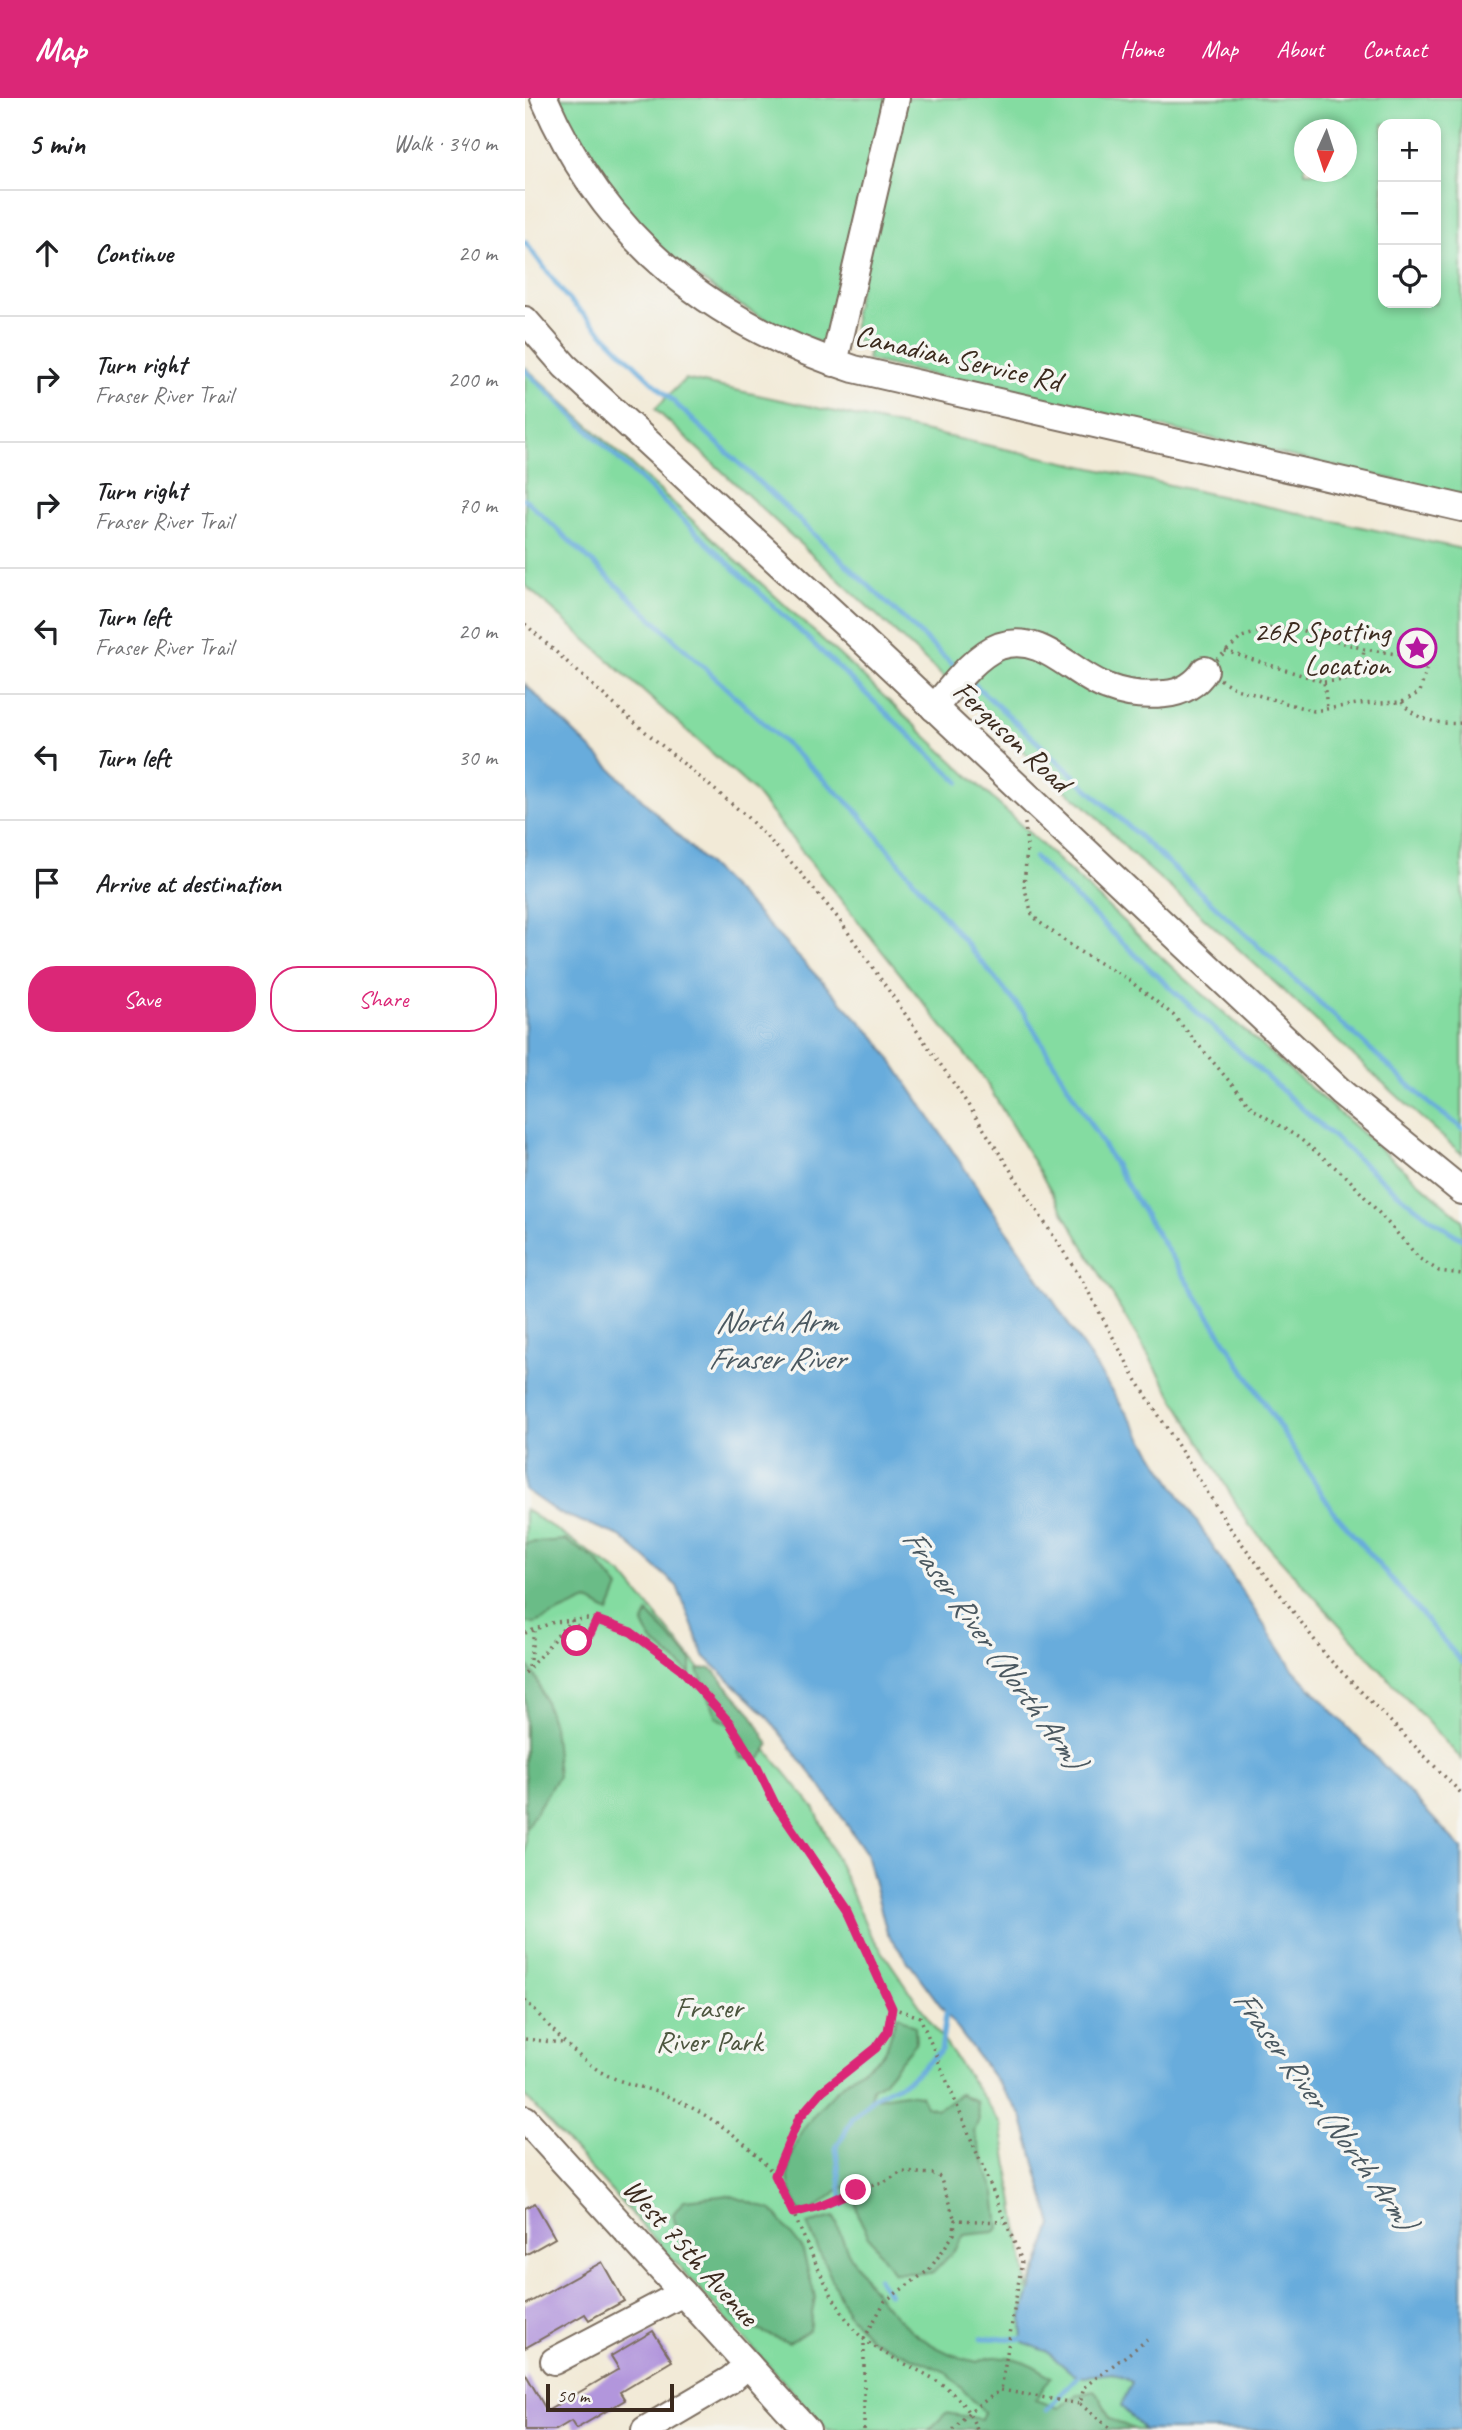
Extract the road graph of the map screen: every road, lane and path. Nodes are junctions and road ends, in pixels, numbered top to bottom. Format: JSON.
{"nodes":[{"id":1,"x":544,"y":98,"type":"edge"},
{"id":2,"x":897,"y":98,"type":"edge"},
{"id":3,"x":525,"y":320,"type":"edge"},
{"id":4,"x":834,"y":363,"type":"junction"},
{"id":5,"x":1462,"y":508,"type":"edge"},
{"id":6,"x":525,"y":624,"type":"edge"},
{"id":7,"x":1364,"y":649,"type":"junction"},
{"id":8,"x":1225,"y":651,"type":"junction"},
{"id":9,"x":1205,"y":670,"type":"junction"},
{"id":10,"x":1324,"y":682,"type":"junction"},
{"id":11,"x":1402,"y":702,"type":"junction"},
{"id":12,"x":934,"y":708,"type":"junction"},
{"id":13,"x":1327,"y":709,"type":"junction"},
{"id":14,"x":1462,"y":723,"type":"edge"},
{"id":15,"x":1025,"y":835,"type":"dead end"},
{"id":16,"x":1462,"y":1191,"type":"edge"},
{"id":17,"x":1462,"y":1274,"type":"edge"},
{"id":18,"x":571,"y":1620,"type":"junction"},
{"id":19,"x":597,"y":1620,"type":"junction"},
{"id":20,"x":534,"y":1631,"type":"junction"},
{"id":21,"x":525,"y":1633,"type":"edge"},
{"id":22,"x":559,"y":1634,"type":"junction"},
{"id":23,"x":583,"y":1639,"type":"junction"},
{"id":24,"x":527,"y":1671,"type":"edge"},
{"id":25,"x":1462,"y":1794,"type":"edge"},
{"id":26,"x":525,"y":2000,"type":"edge"},
{"id":27,"x":892,"y":2008,"type":"junction"},
{"id":28,"x":525,"y":2039,"type":"edge"},
{"id":29,"x":565,"y":2043,"type":"junction"},
{"id":30,"x":525,"y":2119,"type":"edge"},
{"id":31,"x":775,"y":2175,"type":"junction"},
{"id":32,"x":793,"y":2213,"type":"junction"},
{"id":33,"x":955,"y":2220,"type":"junction"},
{"id":34,"x":1005,"y":2223,"type":"junction"},
{"id":35,"x":683,"y":2292,"type":"junction"},
{"id":36,"x":864,"y":2339,"type":"junction"},
{"id":37,"x":1147,"y":2340,"type":"dead end"},
{"id":38,"x":554,"y":2361,"type":"dead end"},
{"id":39,"x":748,"y":2365,"type":"junction"},
{"id":40,"x":1002,"y":2390,"type":"junction"},
{"id":41,"x":1080,"y":2404,"type":"junction"},
{"id":42,"x":970,"y":2411,"type":"junction"},
{"id":43,"x":645,"y":2430,"type":"edge"},
{"id":44,"x":807,"y":2430,"type":"edge"},
{"id":45,"x":864,"y":2430,"type":"edge"},
{"id":46,"x":953,"y":2430,"type":"edge"},
{"id":47,"x":977,"y":2430,"type":"edge"},
{"id":48,"x":1112,"y":2430,"type":"edge"}],
"edges":[{"from":1,"to":4,"type":"street","name":"Canadian Service Rd"},
{"from":2,"to":4,"type":"street"},
{"from":3,"to":12,"type":"street","name":"Ferguson Road"},
{"from":4,"to":5,"type":"street","name":"Canadian Service Rd"},
{"from":6,"to":25,"type":"path"},
{"from":7,"to":8,"type":"path"},
{"from":7,"to":10,"type":"path"},
{"from":7,"to":11,"type":"path"},
{"from":8,"to":9,"type":"path"},
{"from":8,"to":10,"type":"path"},
{"from":9,"to":12,"type":"street"},
{"from":9,"to":13,"type":"path"},
{"from":10,"to":13,"type":"path"},
{"from":11,"to":13,"type":"path"},
{"from":11,"to":14,"type":"path"},
{"from":12,"to":16,"type":"street","name":"Ferguson Road"},
{"from":15,"to":17,"type":"path"},
{"from":18,"to":19,"type":"path"},
{"from":18,"to":20,"type":"path"},
{"from":18,"to":22,"type":"path"},
{"from":18,"to":23,"type":"path"},
{"from":19,"to":23,"type":"path"},
{"from":19,"to":27,"type":"path"},
{"from":20,"to":21,"type":"path"},
{"from":20,"to":24,"type":"path"},
{"from":22,"to":23,"type":"path"},
{"from":22,"to":24,"type":"path"},
{"from":26,"to":29,"type":"path"},
{"from":27,"to":31,"type":"path"},
{"from":27,"to":34,"type":"path"},
{"from":28,"to":29,"type":"path"},
{"from":29,"to":31,"type":"path"},
{"from":30,"to":35,"type":"street","name":"West 75th Avenue"},
{"from":31,"to":32,"type":"path"},
{"from":32,"to":33,"type":"path"},
{"from":32,"to":36,"type":"path"},
{"from":33,"to":34,"type":"path"},
{"from":33,"to":36,"type":"path"},
{"from":34,"to":40,"type":"path"},
{"from":35,"to":38,"type":"street"},
{"from":35,"to":39,"type":"street","name":"West 75th Avenue"},
{"from":36,"to":42,"type":"path"},
{"from":36,"to":45,"type":"path"},
{"from":37,"to":41,"type":"path"},
{"from":39,"to":43,"type":"street"},
{"from":39,"to":44,"type":"street","name":"West 75th Avenue"},
{"from":40,"to":41,"type":"path"},
{"from":40,"to":42,"type":"path"},
{"from":41,"to":48,"type":"path"},
{"from":42,"to":46,"type":"path"},
{"from":42,"to":47,"type":"path"}]}
